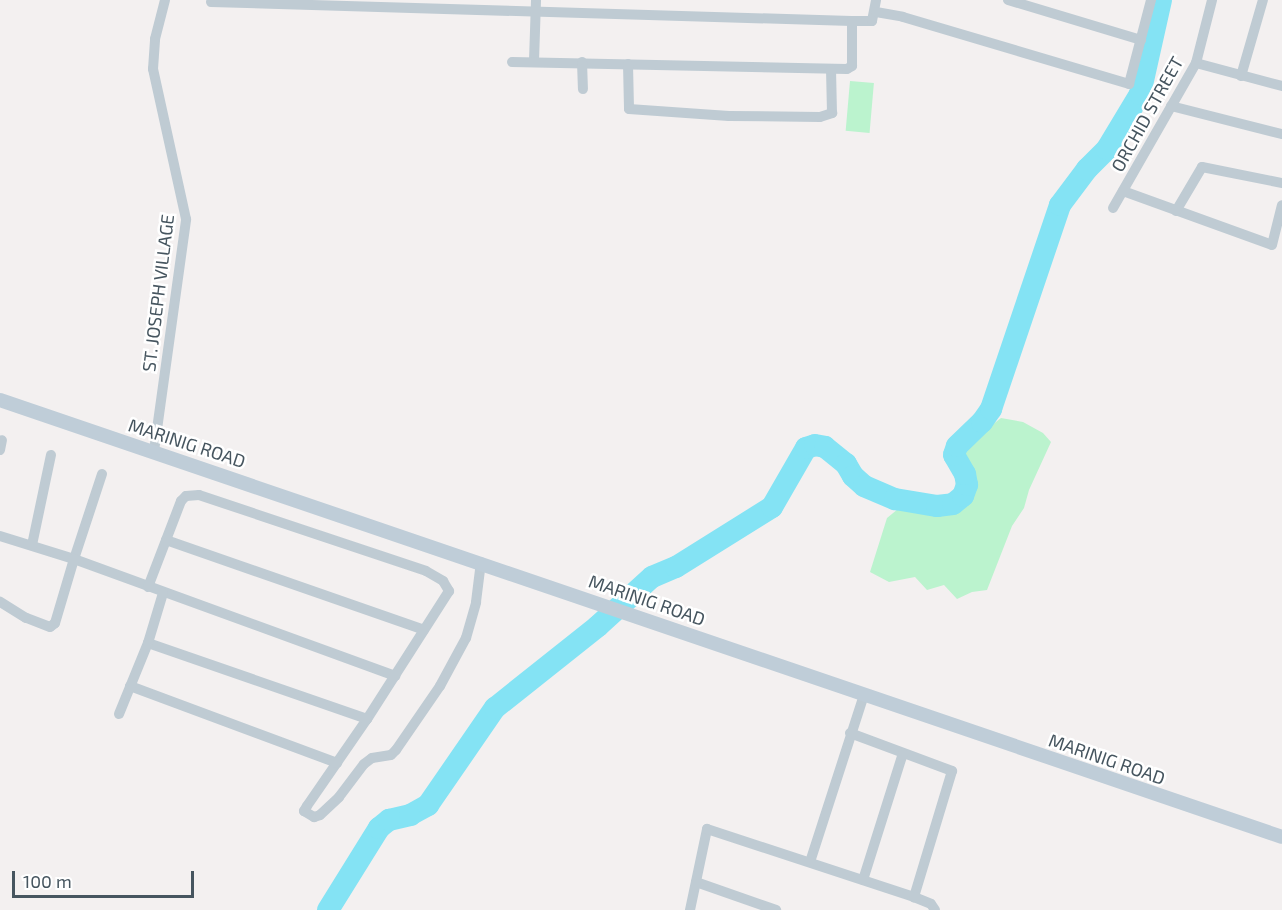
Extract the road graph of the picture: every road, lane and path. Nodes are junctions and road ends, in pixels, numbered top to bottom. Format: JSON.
{"nodes":[{"id":1,"x":165,"y":0,"type":"edge"},
{"id":2,"x":876,"y":0,"type":"edge"},
{"id":3,"x":1008,"y":0,"type":"edge"},
{"id":4,"x":1151,"y":0,"type":"edge"},
{"id":5,"x":1212,"y":0,"type":"edge"},
{"id":6,"x":1263,"y":0,"type":"edge"},
{"id":7,"x":211,"y":2,"type":"dead end"},
{"id":8,"x":536,"y":6,"type":"edge"},
{"id":9,"x":876,"y":12,"type":"junction"},
{"id":10,"x":852,"y":21,"type":"junction"},
{"id":11,"x":1141,"y":40,"type":"junction"},
{"id":12,"x":534,"y":61,"type":"junction"},
{"id":13,"x":512,"y":62,"type":"dead end"},
{"id":14,"x":582,"y":62,"type":"junction"},
{"id":15,"x":1196,"y":63,"type":"junction"},
{"id":16,"x":628,"y":64,"type":"junction"},
{"id":17,"x":831,"y":69,"type":"junction"},
{"id":18,"x":1241,"y":76,"type":"junction"},
{"id":19,"x":1282,"y":86,"type":"edge"},
{"id":20,"x":583,"y":89,"type":"dead end"},
{"id":21,"x":1171,"y":106,"type":"junction"},
{"id":22,"x":1282,"y":134,"type":"edge"},
{"id":23,"x":1282,"y":183,"type":"edge"},
{"id":24,"x":1123,"y":191,"type":"junction"},
{"id":25,"x":1282,"y":205,"type":"edge"},
{"id":26,"x":1113,"y":208,"type":"dead end"},
{"id":27,"x":1176,"y":211,"type":"junction"},
{"id":28,"x":0,"y":400,"type":"edge"},
{"id":29,"x":154,"y":451,"type":"junction"},
{"id":30,"x":51,"y":455,"type":"dead end"},
{"id":31,"x":102,"y":474,"type":"dead end"},
{"id":32,"x":0,"y":536,"type":"edge"},
{"id":33,"x":166,"y":540,"type":"junction"},
{"id":34,"x":32,"y":545,"type":"junction"},
{"id":35,"x":74,"y":559,"type":"junction"},
{"id":36,"x":481,"y":562,"type":"junction"},
{"id":37,"x":148,"y":587,"type":"junction"},
{"id":38,"x":163,"y":593,"type":"junction"},
{"id":39,"x":0,"y":602,"type":"edge"},
{"id":40,"x":424,"y":630,"type":"junction"},
{"id":41,"x":148,"y":643,"type":"junction"},
{"id":42,"x":395,"y":676,"type":"junction"},
{"id":43,"x":130,"y":686,"type":"junction"},
{"id":44,"x":864,"y":695,"type":"junction"},
{"id":45,"x":119,"y":714,"type":"dead end"},
{"id":46,"x":367,"y":719,"type":"junction"},
{"id":47,"x":850,"y":733,"type":"junction"},
{"id":48,"x":903,"y":753,"type":"junction"},
{"id":49,"x":337,"y":763,"type":"junction"},
{"id":50,"x":1282,"y":837,"type":"edge"},
{"id":51,"x":810,"y":862,"type":"junction"},
{"id":52,"x":863,"y":880,"type":"junction"},
{"id":53,"x":696,"y":882,"type":"junction"},
{"id":54,"x":914,"y":897,"type":"junction"},
{"id":55,"x":690,"y":910,"type":"edge"},
{"id":56,"x":776,"y":910,"type":"edge"},
{"id":57,"x":935,"y":910,"type":"edge"}],
"edges":[{"from":1,"to":29,"type":"street","name":"ST. JOSEPH VILLAGE"},
{"from":2,"to":9,"type":"street"},
{"from":3,"to":11,"type":"street"},
{"from":4,"to":11,"type":"street"},
{"from":5,"to":15,"type":"street","name":"ORCHID STREET"},
{"from":6,"to":18,"type":"street"},
{"from":7,"to":8,"type":"street"},
{"from":8,"to":10,"type":"street"},
{"from":8,"to":12,"type":"street"},
{"from":9,"to":10,"type":"street"},
{"from":9,"to":11,"type":"street"},
{"from":10,"to":17,"type":"street"},
{"from":12,"to":13,"type":"street"},
{"from":12,"to":14,"type":"street"},
{"from":14,"to":16,"type":"street"},
{"from":14,"to":20,"type":"street"},
{"from":15,"to":18,"type":"street"},
{"from":15,"to":21,"type":"street","name":"ORCHID STREET"},
{"from":16,"to":17,"type":"street"},
{"from":16,"to":17,"type":"street"},
{"from":18,"to":19,"type":"street"},
{"from":21,"to":22,"type":"street"},
{"from":21,"to":24,"type":"street","name":"ORCHID STREET"},
{"from":23,"to":27,"type":"street"},
{"from":24,"to":26,"type":"street","name":"ORCHID STREET"},
{"from":24,"to":27,"type":"street"},
{"from":25,"to":27,"type":"street"},
{"from":28,"to":29,"type":"street","name":"MARINIG ROAD"},
{"from":29,"to":36,"type":"street","name":"MARINIG ROAD"},
{"from":30,"to":34,"type":"street"},
{"from":31,"to":35,"type":"street"},
{"from":32,"to":34,"type":"street"},
{"from":33,"to":37,"type":"street"},
{"from":33,"to":40,"type":"street"},
{"from":33,"to":40,"type":"street"},
{"from":34,"to":35,"type":"street"},
{"from":35,"to":37,"type":"street"},
{"from":35,"to":39,"type":"street"},
{"from":36,"to":44,"type":"street","name":"MARINIG ROAD"},
{"from":36,"to":49,"type":"street"},
{"from":37,"to":38,"type":"street"},
{"from":38,"to":41,"type":"street"},
{"from":38,"to":42,"type":"street"},
{"from":40,"to":42,"type":"street"},
{"from":41,"to":43,"type":"street"},
{"from":41,"to":46,"type":"street"},
{"from":42,"to":46,"type":"street"},
{"from":43,"to":45,"type":"street"},
{"from":43,"to":49,"type":"street"},
{"from":44,"to":47,"type":"street"},
{"from":44,"to":50,"type":"street","name":"MARINIG ROAD"},
{"from":46,"to":49,"type":"street"},
{"from":47,"to":48,"type":"street"},
{"from":47,"to":51,"type":"street"},
{"from":48,"to":52,"type":"street"},
{"from":48,"to":54,"type":"street"},
{"from":51,"to":52,"type":"street"},
{"from":51,"to":53,"type":"street"},
{"from":52,"to":54,"type":"street"},
{"from":53,"to":55,"type":"street"},
{"from":53,"to":56,"type":"street"},
{"from":54,"to":57,"type":"street"}]}
